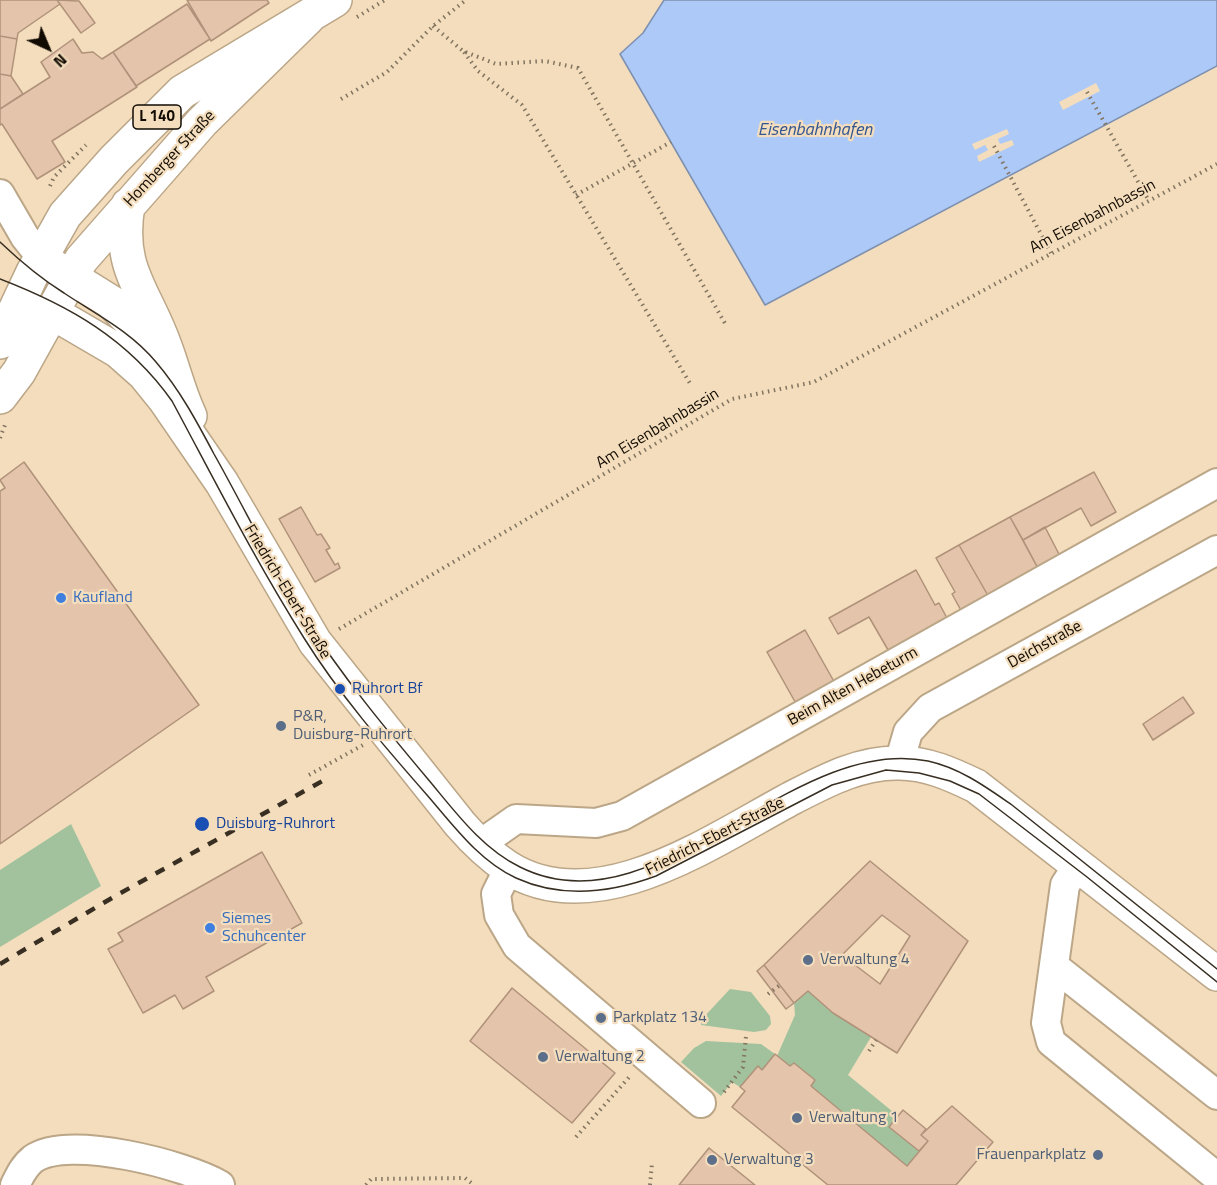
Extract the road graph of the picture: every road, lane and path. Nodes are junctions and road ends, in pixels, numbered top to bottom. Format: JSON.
{"nodes":[{"id":1,"x":466,"y":0,"type":"edge"},
{"id":2,"x":322,"y":8,"type":"edge"},
{"id":3,"x":433,"y":26,"type":"junction"},
{"id":4,"x":463,"y":51,"type":"junction"},
{"id":5,"x":1087,"y":92,"type":"dead end"},
{"id":6,"x":341,"y":99,"type":"dead end"},
{"id":7,"x":671,"y":142,"type":"dead end"},
{"id":8,"x":994,"y":147,"type":"dead end"},
{"id":9,"x":633,"y":163,"type":"junction"},
{"id":10,"x":1217,"y":164,"type":"edge"},
{"id":11,"x":0,"y":194,"type":"edge"},
{"id":12,"x":576,"y":195,"type":"junction"},
{"id":13,"x":1149,"y":201,"type":"junction"},
{"id":14,"x":128,"y":205,"type":"junction"},
{"id":15,"x":1051,"y":253,"type":"junction"},
{"id":16,"x":41,"y":256,"type":"junction"},
{"id":17,"x":70,"y":278,"type":"junction"},
{"id":18,"x":8,"y":307,"type":"edge"},
{"id":19,"x":49,"y":316,"type":"junction"},
{"id":20,"x":726,"y":325,"type":"dead end"},
{"id":21,"x":0,"y":342,"type":"edge"},
{"id":22,"x":691,"y":385,"type":"dead end"},
{"id":23,"x":180,"y":394,"type":"junction"},
{"id":24,"x":0,"y":397,"type":"edge"},
{"id":25,"x":222,"y":483,"type":"junction"},
{"id":26,"x":1217,"y":483,"type":"edge"},
{"id":27,"x":1217,"y":550,"type":"edge"},
{"id":28,"x":315,"y":642,"type":"junction"},
{"id":29,"x":385,"y":733,"type":"junction"},
{"id":30,"x":899,"y":763,"type":"junction"},
{"id":31,"x":309,"y":775,"type":"dead end"},
{"id":32,"x":479,"y":845,"type":"junction"},
{"id":33,"x":1078,"y":865,"type":"junction"},
{"id":34,"x":509,"y":868,"type":"junction"},
{"id":35,"x":1054,"y":966,"type":"junction"},
{"id":36,"x":1217,"y":974,"type":"edge"},
{"id":37,"x":780,"y":984,"type":"dead end"},
{"id":38,"x":768,"y":994,"type":"dead end"},
{"id":39,"x":746,"y":1036,"type":"dead end"},
{"id":40,"x":876,"y":1040,"type":"dead end"},
{"id":41,"x":869,"y":1051,"type":"dead end"},
{"id":42,"x":647,"y":1055,"type":"junction"},
{"id":43,"x":1217,"y":1095,"type":"edge"},
{"id":44,"x":711,"y":1099,"type":"joint"},
{"id":45,"x":576,"y":1137,"type":"dead end"},
{"id":46,"x":652,"y":1162,"type":"dead end"},
{"id":47,"x":174,"y":1177,"type":"edge"},
{"id":48,"x":1217,"y":1178,"type":"edge"},
{"id":49,"x":15,"y":1185,"type":"edge"},
{"id":50,"x":220,"y":1185,"type":"edge"},
{"id":51,"x":366,"y":1185,"type":"edge"},
{"id":52,"x":474,"y":1185,"type":"edge"},
{"id":53,"x":650,"y":1185,"type":"edge"}],
"edges":[{"from":1,"to":3,"type":"path"},
{"from":2,"to":14,"type":"main road","name":"Homberger Straße","number":"L 140"},
{"from":2,"to":16,"type":"main road","name":"Homberger Straße","number":"L 140"},
{"from":3,"to":4,"type":"path"},
{"from":3,"to":6,"type":"path"},
{"from":4,"to":9,"type":"path"},
{"from":4,"to":12,"type":"path"},
{"from":5,"to":13,"type":"path"},
{"from":7,"to":9,"type":"path"},
{"from":8,"to":15,"type":"path"},
{"from":9,"to":12,"type":"path"},
{"from":9,"to":20,"type":"path"},
{"from":10,"to":13,"type":"path","name":"Am Eisenbahnbassin"},
{"from":11,"to":16,"type":"street"},
{"from":12,"to":22,"type":"path"},
{"from":13,"to":15,"type":"path","name":"Am Eisenbahnbassin"},
{"from":14,"to":17,"type":"main road","name":"Homberger Straße","number":"L 140"},
{"from":14,"to":23,"type":"main road"},
{"from":15,"to":28,"type":"path","name":"Am Eisenbahnbassin"},
{"from":16,"to":17,"type":"main road"},
{"from":16,"to":18,"type":"main road","name":"Homberger Straße","number":"L 140"},
{"from":17,"to":19,"type":"main road","name":"Homberger Straße","number":"L 140"},
{"from":17,"to":23,"type":"main road"},
{"from":18,"to":19,"type":"main road","name":"Friedrich-Ebert-Straße"},
{"from":18,"to":21,"type":"main road","number":"L 140"},
{"from":19,"to":24,"type":"main road","number":"L 140"},
{"from":19,"to":25,"type":"main road","name":"Friedrich-Ebert-Straße"},
{"from":23,"to":25,"type":"main road"},
{"from":25,"to":28,"type":"main road","name":"Friedrich-Ebert-Straße"},
{"from":26,"to":32,"type":"street","name":"Beim Alten Hebeturm"},
{"from":27,"to":30,"type":"street","name":"Deichstraße"},
{"from":28,"to":29,"type":"main road","name":"Friedrich-Ebert-Straße"},
{"from":29,"to":31,"type":"path"},
{"from":29,"to":32,"type":"main road","name":"Friedrich-Ebert-Straße"},
{"from":30,"to":33,"type":"main road","name":"Friedrich-Ebert-Straße"},
{"from":30,"to":34,"type":"main road","name":"Friedrich-Ebert-Straße"},
{"from":32,"to":34,"type":"main road","name":"Friedrich-Ebert-Straße"},
{"from":33,"to":35,"type":"street"},
{"from":33,"to":36,"type":"main road","name":"Friedrich-Ebert-Straße"},
{"from":34,"to":42,"type":"street"},
{"from":35,"to":43,"type":"street"},
{"from":35,"to":48,"type":"street"},
{"from":37,"to":38,"type":"path"},
{"from":39,"to":44,"type":"path"},
{"from":40,"to":41,"type":"path"},
{"from":42,"to":44,"type":"street"},
{"from":42,"to":45,"type":"path"},
{"from":46,"to":53,"type":"path"},
{"from":47,"to":49,"type":"street"},
{"from":47,"to":50,"type":"street"},
{"from":51,"to":52,"type":"path"}]}
